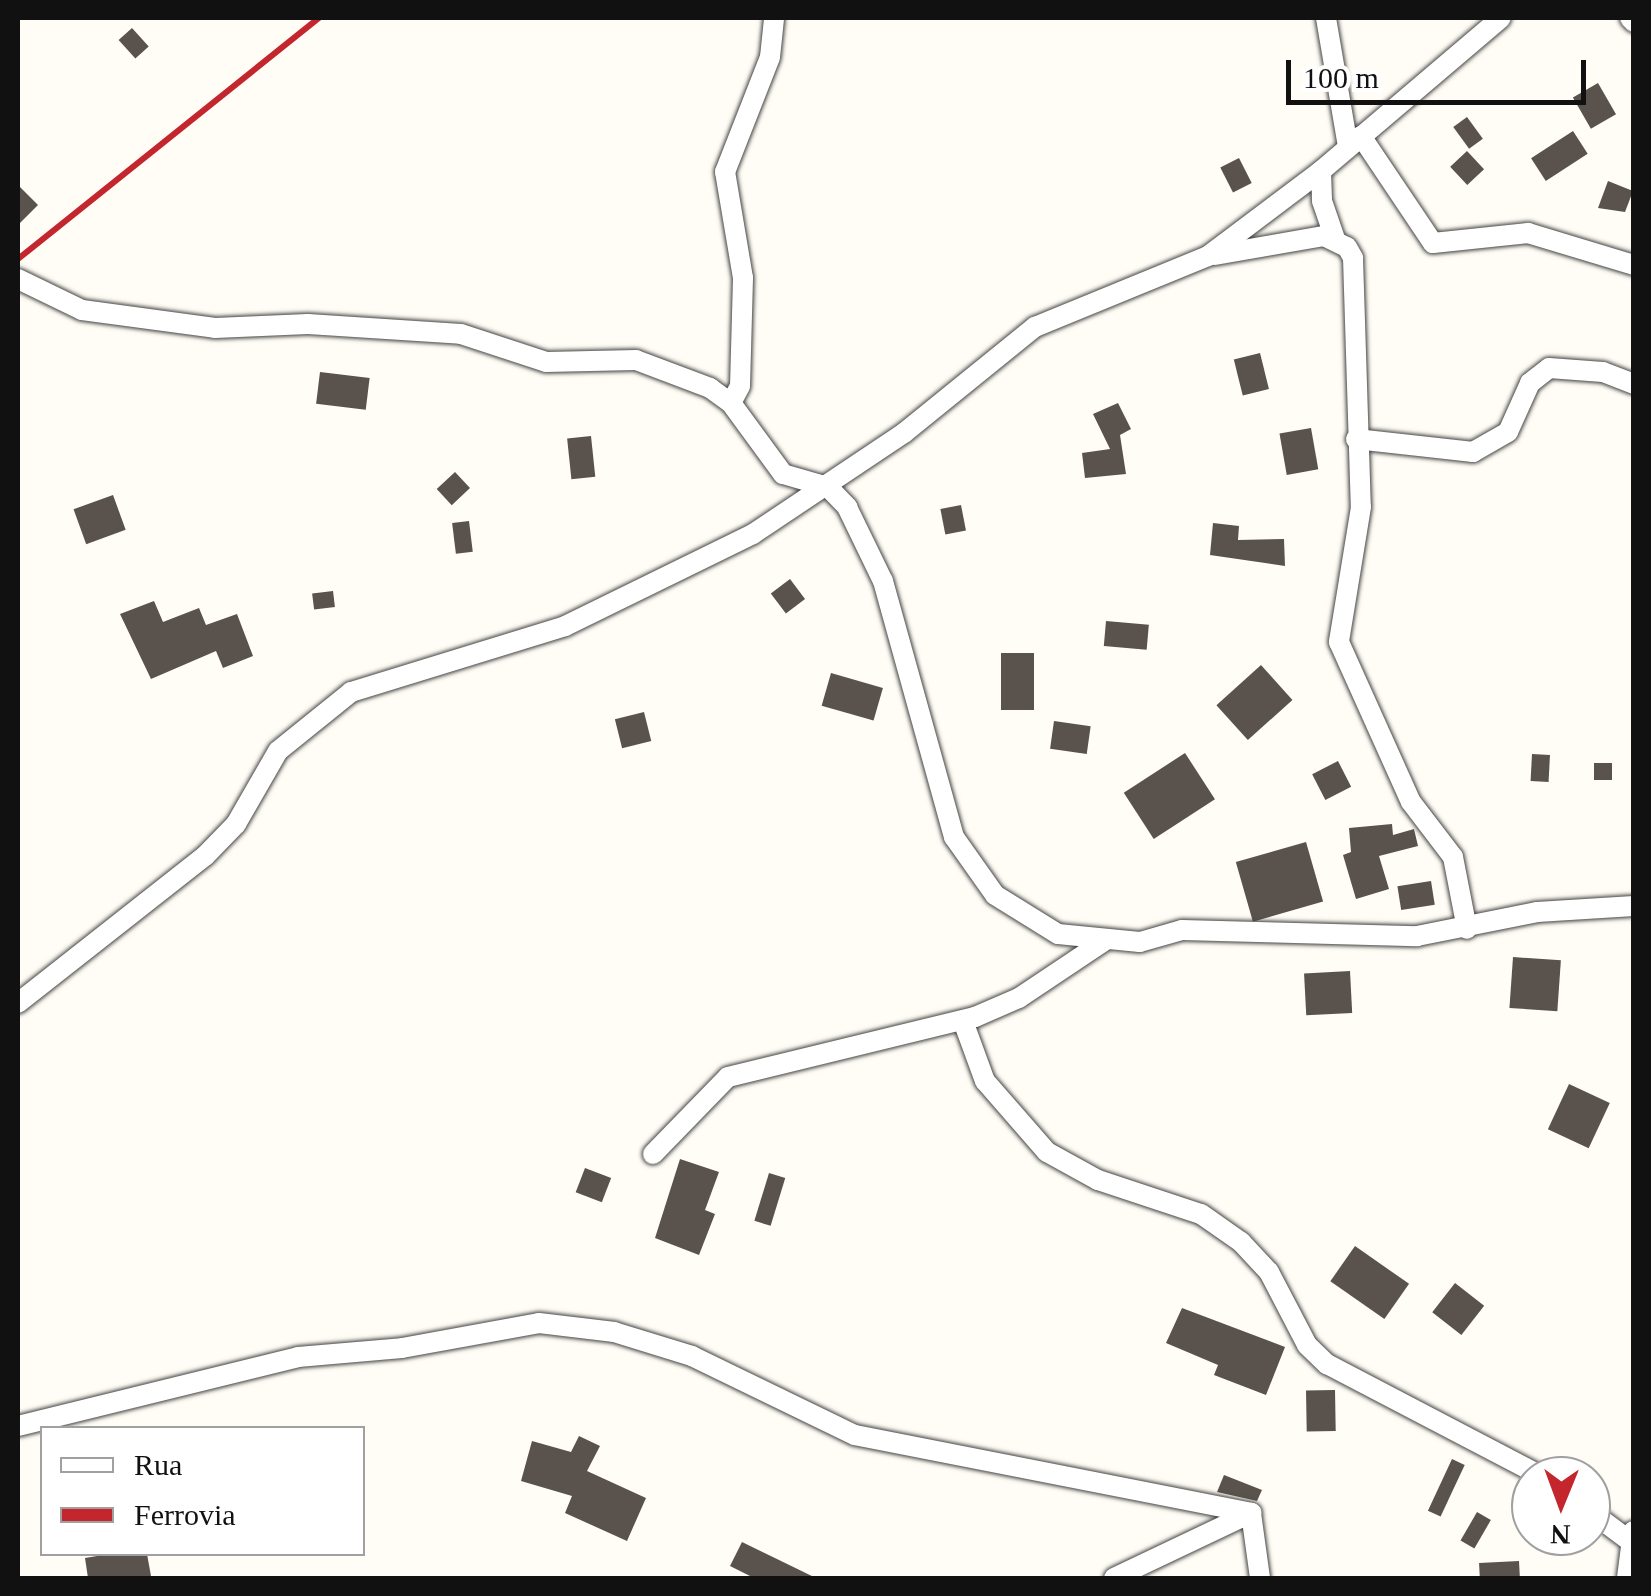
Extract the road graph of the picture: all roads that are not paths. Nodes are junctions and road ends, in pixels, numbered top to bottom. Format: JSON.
{"nodes":[{"id":1,"x":774,"y":18,"type":"edge"},
{"id":2,"x":1326,"y":18,"type":"edge"},
{"id":3,"x":1501,"y":18,"type":"edge"},
{"id":4,"x":1355,"y":142,"type":"junction"},
{"id":5,"x":1321,"y":171,"type":"junction"},
{"id":6,"x":1335,"y":239,"type":"junction"},
{"id":7,"x":1208,"y":256,"type":"junction"},
{"id":8,"x":1634,"y":265,"type":"edge"},
{"id":9,"x":18,"y":279,"type":"edge"},
{"id":10,"x":1634,"y":384,"type":"edge"},
{"id":11,"x":731,"y":403,"type":"junction"},
{"id":12,"x":1356,"y":440,"type":"junction"},
{"id":13,"x":828,"y":486,"type":"junction"},
{"id":14,"x":1634,"y":906,"type":"edge"},
{"id":15,"x":1468,"y":930,"type":"junction"},
{"id":16,"x":1104,"y":941,"type":"junction"},
{"id":17,"x":18,"y":1003,"type":"edge"},
{"id":18,"x":963,"y":1021,"type":"junction"},
{"id":19,"x":653,"y":1154,"type":"dead end"},
{"id":20,"x":18,"y":1426,"type":"edge"},
{"id":21,"x":1511,"y":1464,"type":"edge"},
{"id":22,"x":1251,"y":1513,"type":"junction"},
{"id":23,"x":1632,"y":1538,"type":"edge"},
{"id":24,"x":1114,"y":1578,"type":"edge"},
{"id":25,"x":1260,"y":1578,"type":"edge"},
{"id":26,"x":1627,"y":1578,"type":"edge"}],
"edges":[{"from":1,"to":11,"type":"street"},
{"from":2,"to":4,"type":"street"},
{"from":3,"to":4,"type":"street"},
{"from":4,"to":5,"type":"street"},
{"from":4,"to":8,"type":"street"},
{"from":5,"to":6,"type":"street"},
{"from":5,"to":7,"type":"street"},
{"from":6,"to":7,"type":"street"},
{"from":6,"to":12,"type":"street"},
{"from":7,"to":13,"type":"street"},
{"from":9,"to":11,"type":"street"},
{"from":10,"to":12,"type":"street"},
{"from":11,"to":13,"type":"street"},
{"from":12,"to":15,"type":"street"},
{"from":13,"to":16,"type":"street"},
{"from":13,"to":17,"type":"street"},
{"from":14,"to":15,"type":"street"},
{"from":15,"to":16,"type":"street"},
{"from":16,"to":18,"type":"street"},
{"from":18,"to":19,"type":"street"},
{"from":18,"to":21,"type":"street"},
{"from":20,"to":22,"type":"street"},
{"from":22,"to":24,"type":"street"},
{"from":22,"to":25,"type":"street"},
{"from":23,"to":26,"type":"street"}]}
